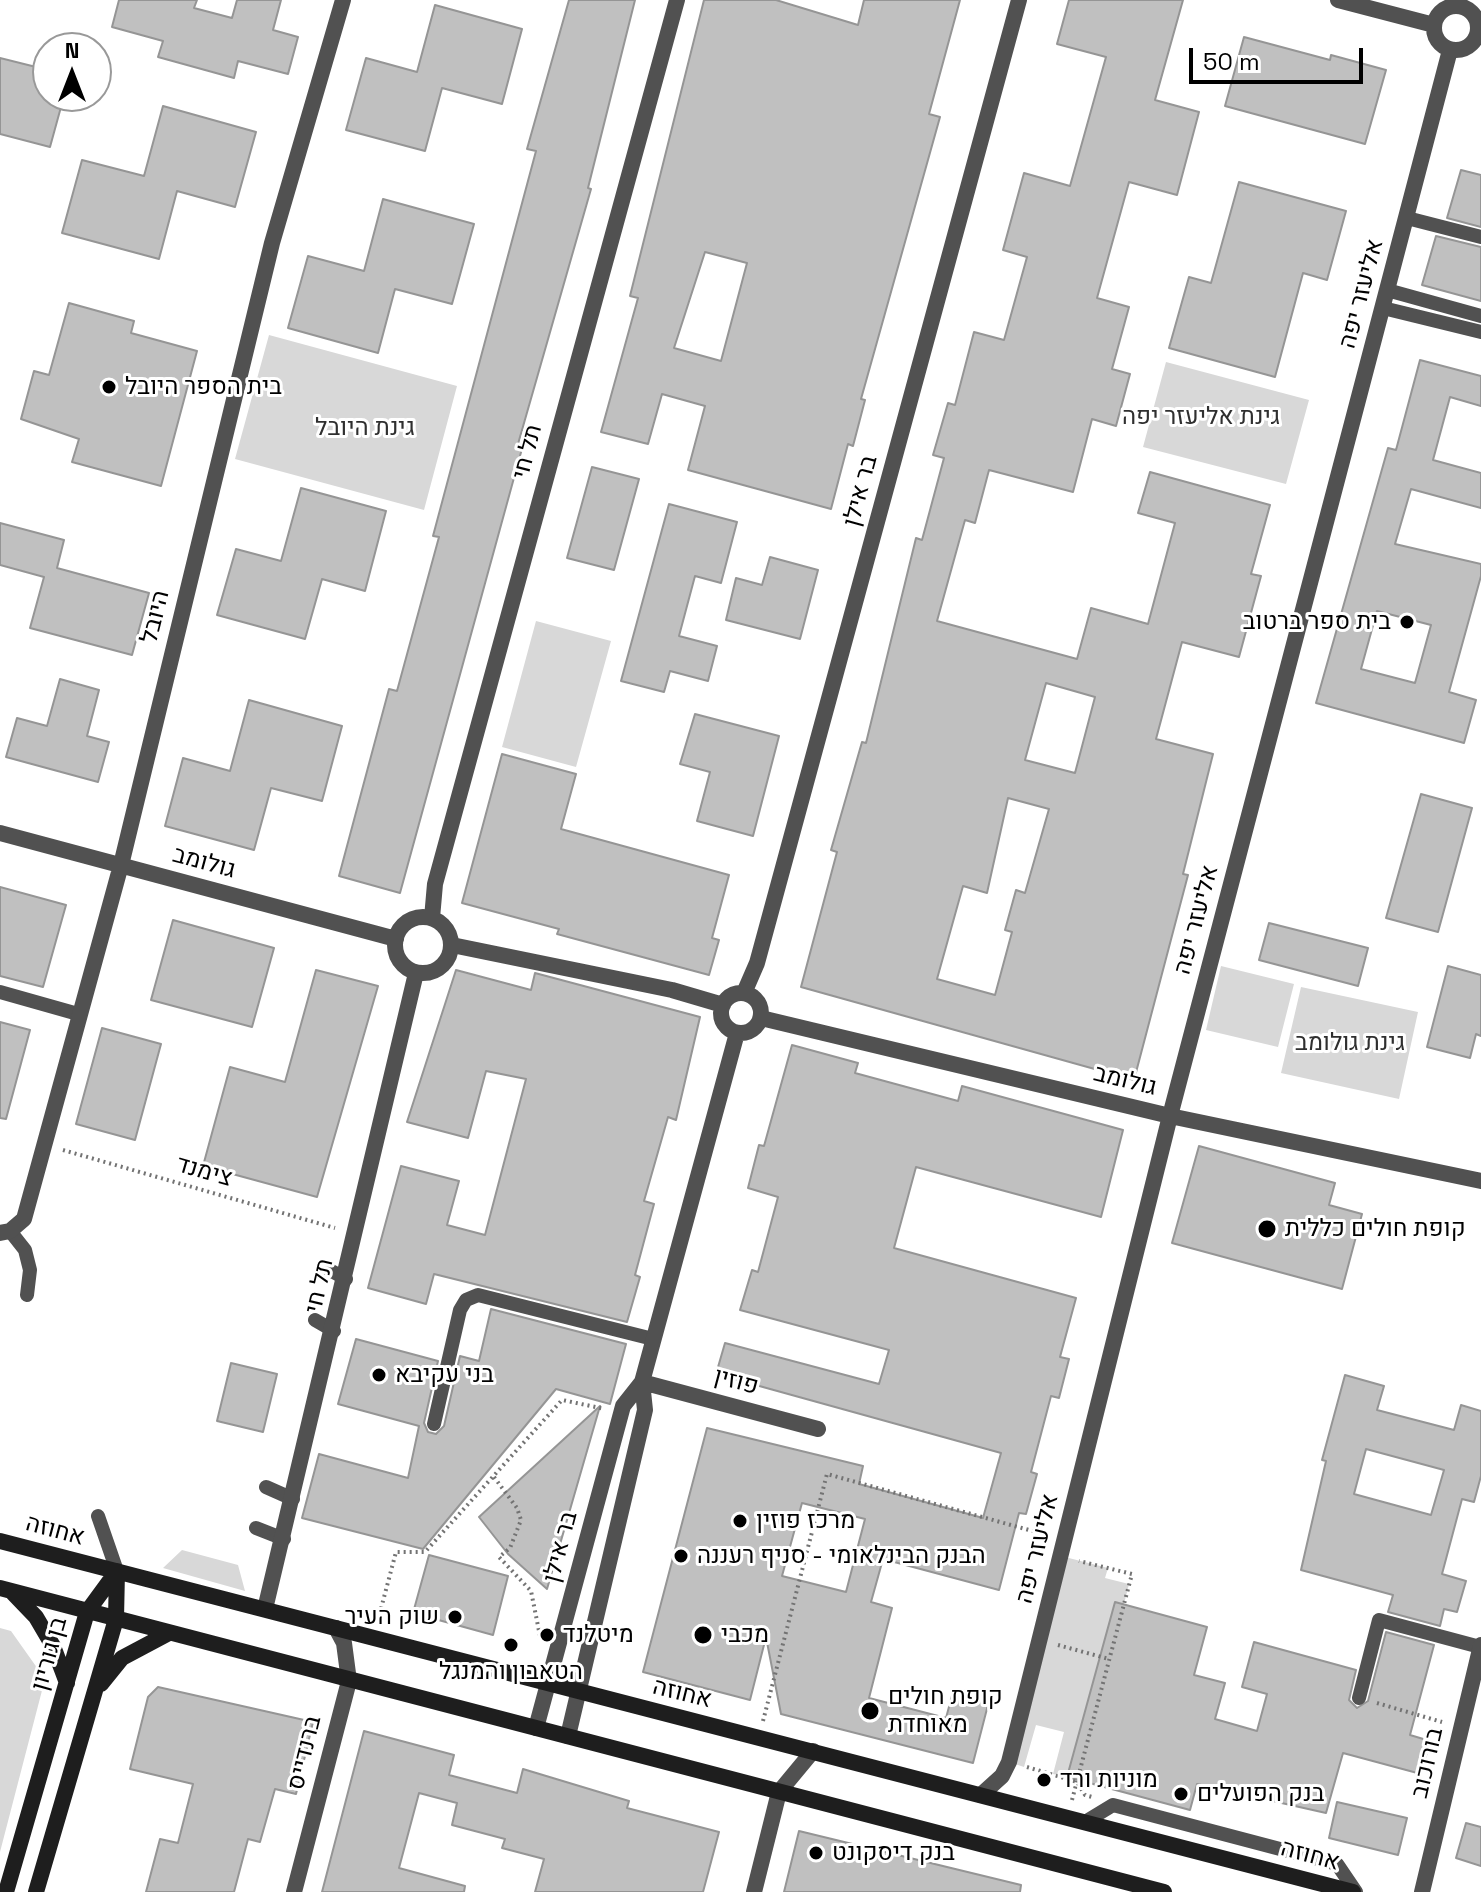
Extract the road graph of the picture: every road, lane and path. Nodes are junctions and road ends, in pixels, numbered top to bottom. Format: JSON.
{"nodes":[{"id":1,"x":343,"y":0,"type":"edge"},
{"id":2,"x":677,"y":0,"type":"edge"},
{"id":3,"x":1019,"y":0,"type":"edge"},
{"id":4,"x":1338,"y":0,"type":"edge"},
{"id":5,"x":1462,"y":3,"type":"edge"},
{"id":6,"x":1434,"y":25,"type":"junction"},
{"id":7,"x":1479,"y":36,"type":"edge"},
{"id":8,"x":1450,"y":50,"type":"junction"},
{"id":9,"x":1407,"y":218,"type":"junction"},
{"id":10,"x":1481,"y":237,"type":"edge"},
{"id":11,"x":1387,"y":290,"type":"junction"},
{"id":12,"x":1383,"y":308,"type":"junction"},
{"id":13,"x":1481,"y":316,"type":"edge"},
{"id":14,"x":1481,"y":332,"type":"edge"},
{"id":15,"x":0,"y":833,"type":"edge"},
{"id":16,"x":121,"y":865,"type":"junction"},
{"id":17,"x":432,"y":918,"type":"junction"},
{"id":18,"x":396,"y":939,"type":"junction"},
{"id":19,"x":452,"y":945,"type":"junction"},
{"id":20,"x":416,"y":973,"type":"junction"},
{"id":21,"x":0,"y":992,"type":"edge"},
{"id":22,"x":744,"y":993,"type":"junction"},
{"id":23,"x":723,"y":1005,"type":"junction"},
{"id":24,"x":78,"y":1014,"type":"junction"},
{"id":25,"x":761,"y":1018,"type":"junction"},
{"id":26,"x":737,"y":1033,"type":"junction"},
{"id":27,"x":1170,"y":1116,"type":"junction"},
{"id":28,"x":41,"y":1144,"type":"junction"},
{"id":29,"x":1481,"y":1181,"type":"edge"},
{"id":30,"x":5,"y":1232,"type":"edge"},
{"id":31,"x":357,"y":1234,"type":"junction"},
{"id":32,"x":328,"y":1269,"type":"dead end"},
{"id":33,"x":346,"y":1279,"type":"junction"},
{"id":34,"x":27,"y":1295,"type":"dead end"},
{"id":35,"x":315,"y":1320,"type":"dead end"},
{"id":36,"x":334,"y":1331,"type":"junction"},
{"id":37,"x":653,"y":1339,"type":"junction"},
{"id":38,"x":642,"y":1382,"type":"junction"},
{"id":39,"x":623,"y":1406,"type":"junction"},
{"id":40,"x":434,"y":1424,"type":"dead end"},
{"id":41,"x":818,"y":1429,"type":"dead end"},
{"id":42,"x":494,"y":1477,"type":"junction"},
{"id":43,"x":266,"y":1487,"type":"dead end"},
{"id":44,"x":293,"y":1499,"type":"junction"},
{"id":45,"x":98,"y":1516,"type":"dead end"},
{"id":46,"x":256,"y":1528,"type":"dead end"},
{"id":47,"x":284,"y":1539,"type":"junction"},
{"id":48,"x":0,"y":1541,"type":"edge"},
{"id":49,"x":1063,"y":1548,"type":"junction"},
{"id":50,"x":117,"y":1571,"type":"junction"},
{"id":51,"x":5,"y":1590,"type":"edge"},
{"id":52,"x":265,"y":1609,"type":"junction"},
{"id":53,"x":87,"y":1612,"type":"junction"},
{"id":54,"x":116,"y":1619,"type":"junction"},
{"id":55,"x":336,"y":1628,"type":"junction"},
{"id":56,"x":169,"y":1633,"type":"junction"},
{"id":57,"x":374,"y":1638,"type":"junction"},
{"id":58,"x":540,"y":1638,"type":"dead end"},
{"id":59,"x":1040,"y":1640,"type":"junction"},
{"id":60,"x":1481,"y":1646,"type":"edge"},
{"id":61,"x":1109,"y":1659,"type":"junction"},
{"id":62,"x":349,"y":1681,"type":"junction"},
{"id":63,"x":67,"y":1683,"type":"junction"},
{"id":64,"x":549,"y":1685,"type":"junction"},
{"id":65,"x":95,"y":1692,"type":"junction"},
{"id":66,"x":579,"y":1693,"type":"junction"},
{"id":67,"x":1359,"y":1698,"type":"joint"},
{"id":68,"x":1461,"y":1727,"type":"junction"},
{"id":69,"x":536,"y":1728,"type":"junction"},
{"id":70,"x":568,"y":1736,"type":"junction"},
{"id":71,"x":759,"y":1738,"type":"junction"},
{"id":72,"x":813,"y":1751,"type":"junction"},
{"id":73,"x":1009,"y":1762,"type":"junction"},
{"id":74,"x":1077,"y":1782,"type":"junction"},
{"id":75,"x":779,"y":1792,"type":"junction"},
{"id":76,"x":981,"y":1795,"type":"junction"},
{"id":77,"x":1068,"y":1818,"type":"junction"},
{"id":78,"x":1085,"y":1822,"type":"junction"},
{"id":79,"x":6,"y":1892,"type":"edge"},
{"id":80,"x":36,"y":1892,"type":"edge"},
{"id":81,"x":294,"y":1892,"type":"edge"},
{"id":82,"x":754,"y":1892,"type":"edge"},
{"id":83,"x":1164,"y":1892,"type":"edge"},
{"id":84,"x":1354,"y":1892,"type":"edge"},
{"id":85,"x":1422,"y":1892,"type":"edge"}],
"edges":[{"from":1,"to":16,"type":"street","name":"היובל"},
{"from":2,"to":17,"type":"street","name":"תל חי"},
{"from":3,"to":22,"type":"street","name":"בר אילן"},
{"from":4,"to":6,"type":"street"},
{"from":5,"to":6,"type":"street"},
{"from":5,"to":7,"type":"street"},
{"from":6,"to":8,"type":"street"},
{"from":7,"to":8,"type":"street"},
{"from":8,"to":9,"type":"street","name":"אליעזר יפה"},
{"from":9,"to":10,"type":"lane"},
{"from":9,"to":11,"type":"street","name":"אליעזר יפה"},
{"from":11,"to":12,"type":"street","name":"אליעזר יפה"},
{"from":11,"to":13,"type":"lane"},
{"from":12,"to":14,"type":"lane"},
{"from":12,"to":27,"type":"street","name":"אליעזר יפה"},
{"from":15,"to":16,"type":"street","name":"גולומב"},
{"from":16,"to":18,"type":"street","name":"גולומב"},
{"from":16,"to":24,"type":"street","name":"היובל"},
{"from":17,"to":18,"type":"street"},
{"from":17,"to":19,"type":"street"},
{"from":18,"to":20,"type":"street"},
{"from":19,"to":20,"type":"street"},
{"from":19,"to":23,"type":"street"},
{"from":20,"to":31,"type":"street","name":"תל חי"},
{"from":21,"to":24,"type":"lane"},
{"from":22,"to":23,"type":"street"},
{"from":22,"to":25,"type":"street"},
{"from":23,"to":26,"type":"street"},
{"from":24,"to":28,"type":"street","name":"היובל"},
{"from":25,"to":26,"type":"street"},
{"from":25,"to":27,"type":"street","name":"גולומב"},
{"from":26,"to":37,"type":"street","name":"בר אילן"},
{"from":27,"to":29,"type":"street","name":"גולומב"},
{"from":27,"to":49,"type":"street","name":"אליעזר יפה"},
{"from":28,"to":30,"type":"street","name":"היובל"},
{"from":28,"to":31,"type":"path","name":"צימנד"},
{"from":30,"to":34,"type":"lane"},
{"from":31,"to":33,"type":"street","name":"תל חי"},
{"from":32,"to":33,"type":"lane"},
{"from":33,"to":36,"type":"street","name":"תל חי"},
{"from":35,"to":36,"type":"lane"},
{"from":36,"to":44,"type":"street","name":"תל חי"},
{"from":37,"to":38,"type":"street","name":"בר אילן"},
{"from":37,"to":40,"type":"lane"},
{"from":38,"to":39,"type":"street","name":"בר אילן"},
{"from":38,"to":41,"type":"street","name":"פוזין"},
{"from":38,"to":66,"type":"street","name":"בר אילן"},
{"from":39,"to":42,"type":"path"},
{"from":39,"to":64,"type":"street","name":"בר אילן"},
{"from":42,"to":57,"type":"path"},
{"from":42,"to":58,"type":"path"},
{"from":43,"to":44,"type":"lane"},
{"from":44,"to":47,"type":"street","name":"תל חי"},
{"from":45,"to":50,"type":"lane"},
{"from":46,"to":47,"type":"lane"},
{"from":47,"to":52,"type":"street","name":"תל חי"},
{"from":48,"to":50,"type":"main road","name":"אחוזה"},
{"from":49,"to":59,"type":"street","name":"אליעזר יפה"},
{"from":49,"to":61,"type":"path"},
{"from":49,"to":71,"type":"path"},
{"from":50,"to":52,"type":"main road","name":"אחוזה"},
{"from":50,"to":53,"type":"main road","name":"בן גוריון"},
{"from":50,"to":54,"type":"main road"},
{"from":51,"to":53,"type":"main road"},
{"from":51,"to":63,"type":"main road"},
{"from":52,"to":55,"type":"main road","name":"אחוזה"},
{"from":53,"to":54,"type":"main road"},
{"from":53,"to":63,"type":"main road","name":"בן גוריון"},
{"from":54,"to":56,"type":"main road"},
{"from":54,"to":65,"type":"main road"},
{"from":55,"to":57,"type":"main road","name":"אחוזה"},
{"from":55,"to":62,"type":"street","name":"ברנדייס"},
{"from":56,"to":62,"type":"main road"},
{"from":56,"to":65,"type":"main road"},
{"from":57,"to":64,"type":"main road","name":"אחוזה"},
{"from":59,"to":61,"type":"path"},
{"from":59,"to":73,"type":"street","name":"אליעזר יפה"},
{"from":60,"to":67,"type":"lane"},
{"from":60,"to":68,"type":"street","name":"בורוכוב"},
{"from":61,"to":74,"type":"path"},
{"from":62,"to":69,"type":"main road"},
{"from":62,"to":81,"type":"street","name":"ברנדייס"},
{"from":63,"to":79,"type":"main road","name":"בן גוריון"},
{"from":64,"to":66,"type":"main road","name":"אחוזה"},
{"from":64,"to":69,"type":"street","name":"בר אילן"},
{"from":65,"to":80,"type":"main road"},
{"from":66,"to":70,"type":"street","name":"בר אילן"},
{"from":66,"to":71,"type":"main road","name":"אחוזה"},
{"from":67,"to":68,"type":"path"},
{"from":68,"to":85,"type":"street","name":"בורוכוב"},
{"from":69,"to":70,"type":"main road"},
{"from":70,"to":75,"type":"main road"},
{"from":71,"to":72,"type":"main road","name":"אחוזה"},
{"from":72,"to":75,"type":"street"},
{"from":72,"to":76,"type":"main road","name":"אחוזה"},
{"from":73,"to":74,"type":"path"},
{"from":73,"to":76,"type":"street","name":"אליעזר יפה"},
{"from":74,"to":77,"type":"path"},
{"from":75,"to":82,"type":"street"},
{"from":75,"to":83,"type":"main road"},
{"from":76,"to":77,"type":"main road","name":"אחוזה"},
{"from":77,"to":78,"type":"main road","name":"אחוזה"},
{"from":78,"to":84,"type":"main road","name":"אחוזה"},
{"from":78,"to":84,"type":"lane"}]}
